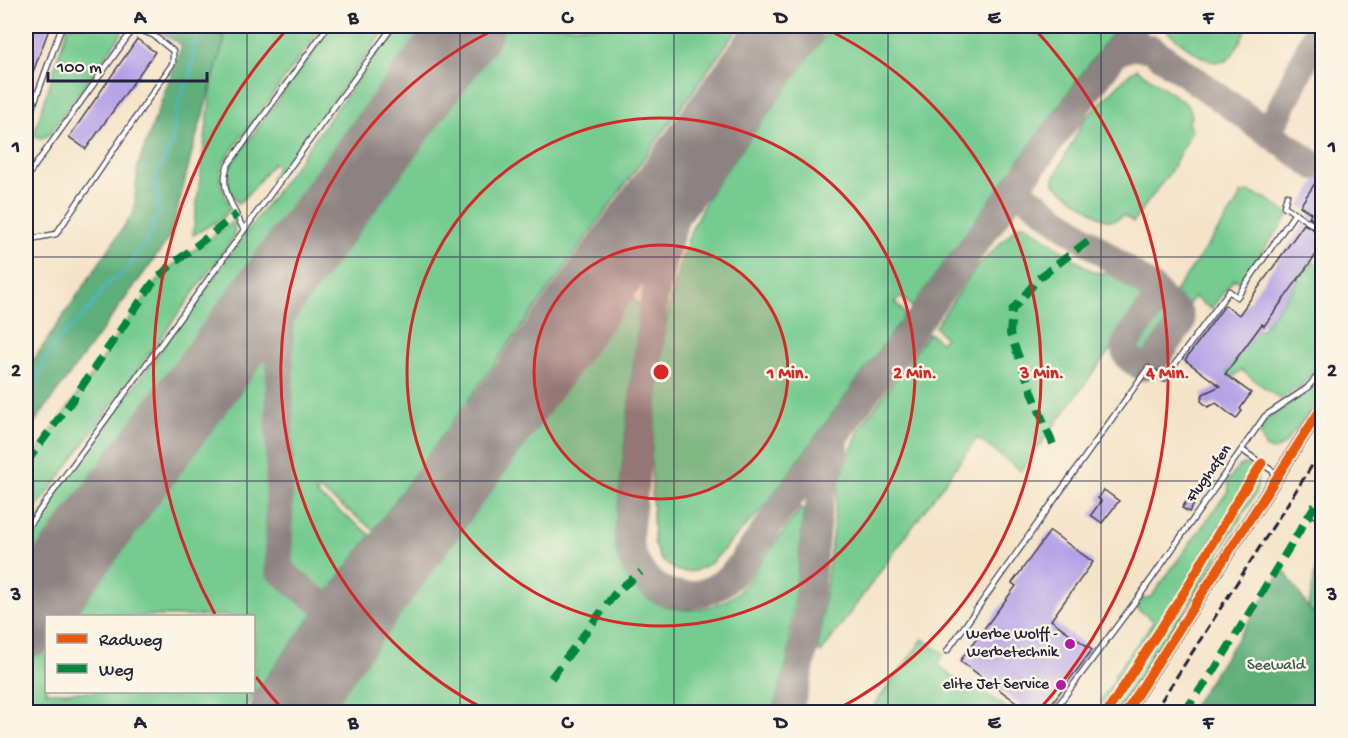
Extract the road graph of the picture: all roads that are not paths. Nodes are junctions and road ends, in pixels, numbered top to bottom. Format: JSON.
{"nodes":[{"id":1,"x":62,"y":26,"type":"edge"},
{"id":2,"x":328,"y":26,"type":"edge"},
{"id":3,"x":393,"y":26,"type":"edge"},
{"id":4,"x":136,"y":27,"type":"edge"},
{"id":5,"x":26,"y":136,"type":"edge"},
{"id":6,"x":26,"y":178,"type":"edge"},
{"id":7,"x":1287,"y":195,"type":"dead end"},
{"id":8,"x":1294,"y":213,"type":"junction"},
{"id":9,"x":244,"y":230,"type":"junction"},
{"id":10,"x":1323,"y":231,"type":"edge"},
{"id":11,"x":26,"y":240,"type":"edge"},
{"id":12,"x":1323,"y":371,"type":"edge"},
{"id":13,"x":1323,"y":407,"type":"edge"},
{"id":14,"x":1242,"y":450,"type":"junction"},
{"id":15,"x":1277,"y":475,"type":"junction"},
{"id":16,"x":26,"y":529,"type":"edge"},
{"id":17,"x":947,"y":651,"type":"dead end"},
{"id":18,"x":1053,"y":712,"type":"edge"},
{"id":19,"x":1126,"y":712,"type":"edge"}],
"edges":[{"from":1,"to":5,"type":"lane"},
{"from":2,"to":9,"type":"lane"},
{"from":3,"to":9,"type":"lane"},
{"from":4,"to":6,"type":"lane"},
{"from":4,"to":11,"type":"lane"},
{"from":7,"to":8,"type":"lane"},
{"from":8,"to":10,"type":"lane"},
{"from":8,"to":17,"type":"lane"},
{"from":9,"to":16,"type":"lane"},
{"from":12,"to":14,"type":"lane","name":"Flughafen"},
{"from":13,"to":15,"type":"street"},
{"from":14,"to":15,"type":"lane"},
{"from":14,"to":18,"type":"lane","name":"Flughafen"},
{"from":15,"to":19,"type":"street"}]}
